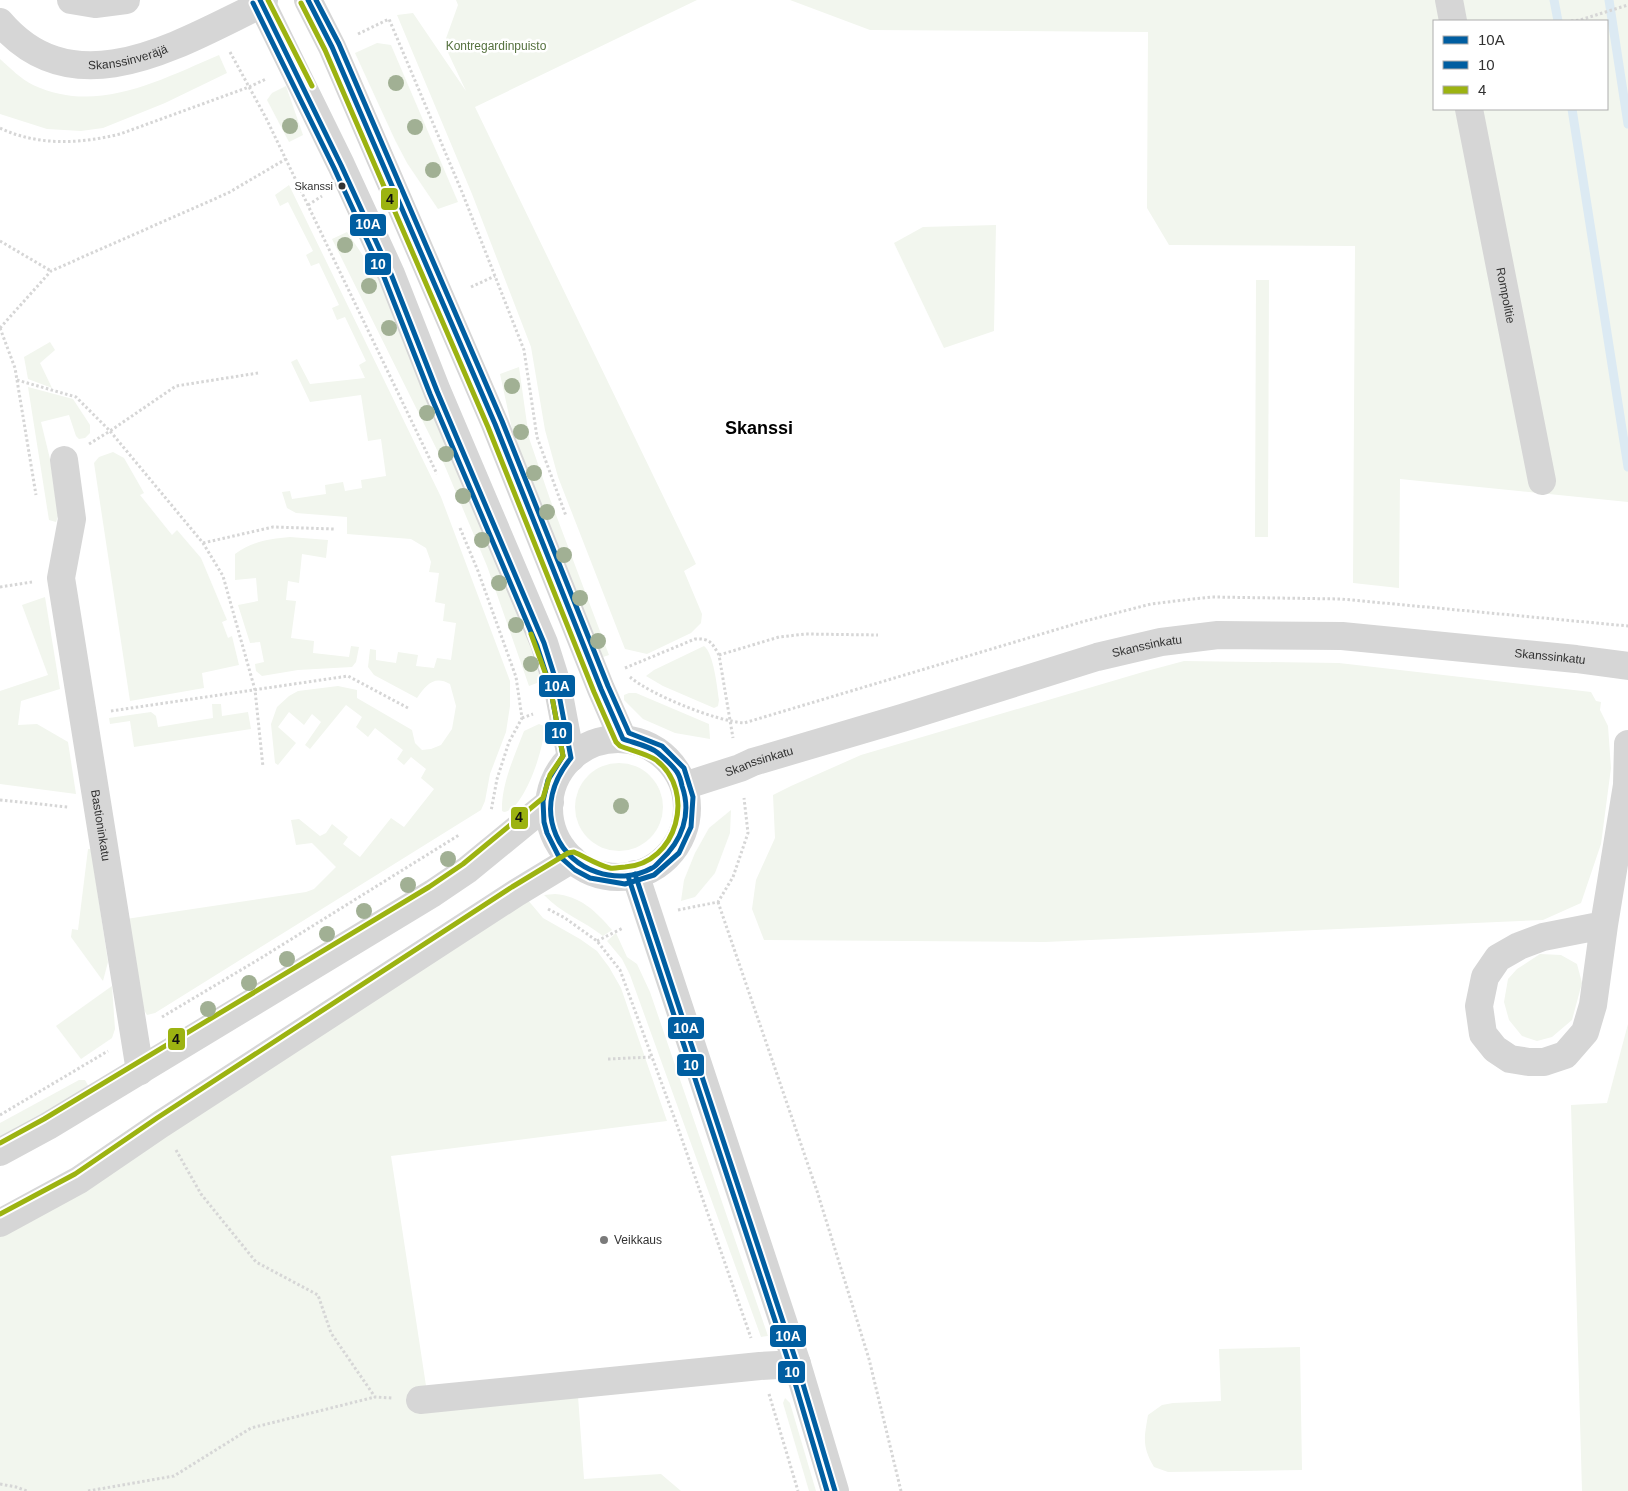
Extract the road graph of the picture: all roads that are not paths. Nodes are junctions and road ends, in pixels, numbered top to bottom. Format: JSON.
{"nodes":[{"id":1,"x":71,"y":0,"type":"edge"},
{"id":2,"x":126,"y":0,"type":"edge"},
{"id":3,"x":308,"y":0,"type":"edge"},
{"id":4,"x":1449,"y":0,"type":"edge"},
{"id":5,"x":262,"y":1,"type":"edge"},
{"id":6,"x":1453,"y":20,"type":"edge"},
{"id":7,"x":0,"y":22,"type":"edge"},
{"id":8,"x":1469,"y":110,"type":"edge"},
{"id":9,"x":64,"y":460,"type":"road end"},
{"id":10,"x":1542,"y":481,"type":"dead end"},
{"id":11,"x":1628,"y":666,"type":"edge"},
{"id":12,"x":623,"y":739,"type":"junction"},
{"id":13,"x":1628,"y":744,"type":"edge"},
{"id":14,"x":571,"y":758,"type":"junction"},
{"id":15,"x":684,"y":786,"type":"junction"},
{"id":16,"x":550,"y":802,"type":"junction"},
{"id":17,"x":572,"y":859,"type":"junction"},
{"id":18,"x":635,"y":874,"type":"junction"},
{"id":19,"x":1604,"y":925,"type":"junction"},
{"id":20,"x":140,"y":1071,"type":"junction"},
{"id":21,"x":0,"y":1152,"type":"edge"},
{"id":22,"x":0,"y":1223,"type":"edge"},
{"id":23,"x":797,"y":1364,"type":"junction"},
{"id":24,"x":420,"y":1400,"type":"road end"},
{"id":25,"x":835,"y":1491,"type":"edge"}],
"edges":[{"from":1,"to":2,"type":"street"},
{"from":3,"to":12,"type":"street"},
{"from":4,"to":6,"type":"street"},
{"from":5,"to":7,"type":"street","name":"Skanssinveräjä"},
{"from":5,"to":14,"type":"street"},
{"from":8,"to":10,"type":"street","name":"Rompolitie"},
{"from":9,"to":20,"type":"street","name":"Bastioninkatu"},
{"from":11,"to":15,"type":"street","name":"Skanssinkatu"},
{"from":12,"to":14,"type":"street"},
{"from":12,"to":15,"type":"street"},
{"from":13,"to":19,"type":"street"},
{"from":14,"to":16,"type":"street"},
{"from":15,"to":18,"type":"street"},
{"from":16,"to":17,"type":"street"},
{"from":16,"to":20,"type":"street"},
{"from":17,"to":18,"type":"street"},
{"from":17,"to":22,"type":"street"},
{"from":18,"to":23,"type":"street"},
{"from":19,"to":19,"type":"street"},
{"from":20,"to":21,"type":"street"},
{"from":23,"to":24,"type":"street"},
{"from":23,"to":25,"type":"street"}]}
